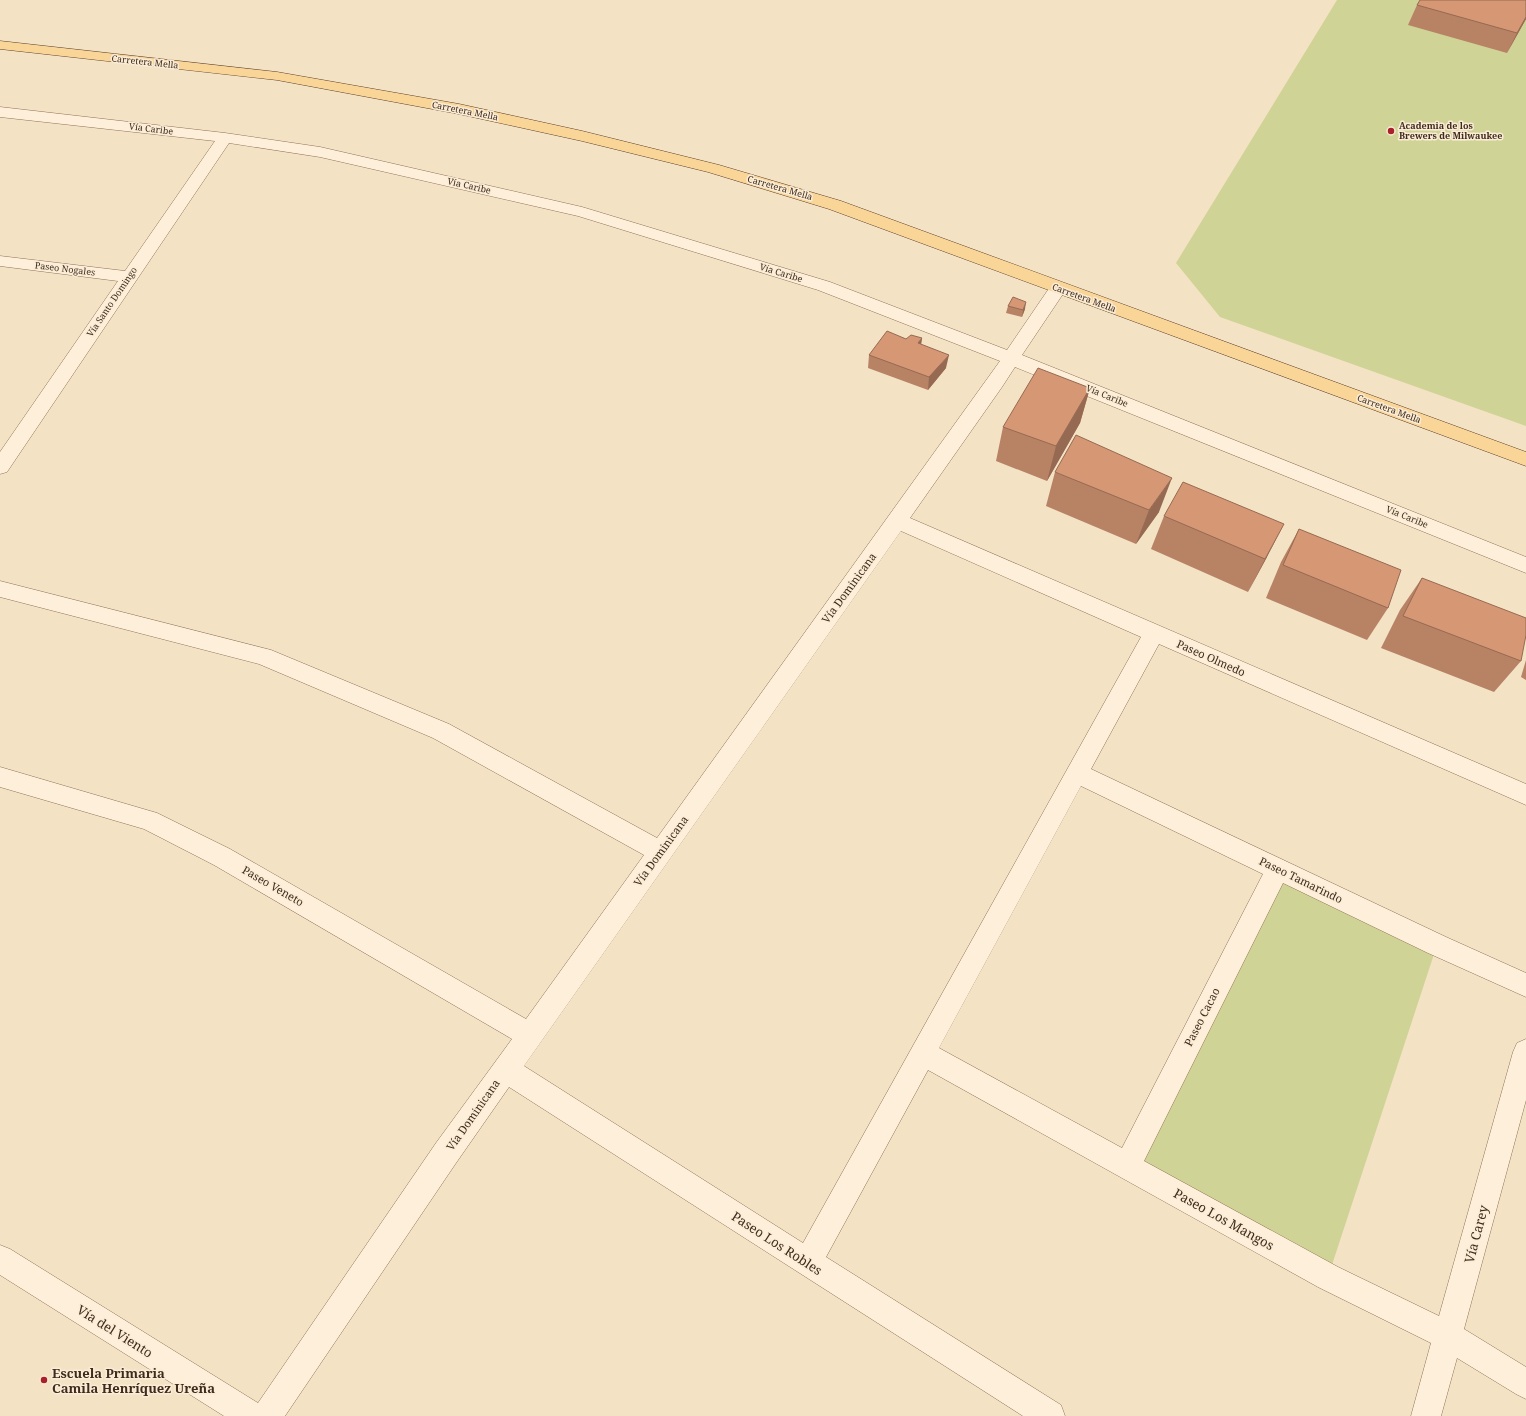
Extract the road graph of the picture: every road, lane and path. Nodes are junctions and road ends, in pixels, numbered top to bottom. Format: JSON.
{"nodes":[{"id":1,"x":0,"y":45,"type":"edge"},
{"id":2,"x":0,"y":112,"type":"edge"},
{"id":3,"x":225,"y":138,"type":"junction"},
{"id":4,"x":0,"y":261,"type":"edge"},
{"id":5,"x":130,"y":277,"type":"junction"},
{"id":6,"x":1058,"y":288,"type":"junction"},
{"id":7,"x":1011,"y":358,"type":"junction"},
{"id":8,"x":1526,"y":459,"type":"edge"},
{"id":9,"x":0,"y":467,"type":"edge"},
{"id":10,"x":897,"y":521,"type":"junction"},
{"id":11,"x":1526,"y":565,"type":"edge"},
{"id":12,"x":0,"y":589,"type":"edge"},
{"id":13,"x":1154,"y":633,"type":"junction"},
{"id":14,"x":1076,"y":773,"type":"junction"},
{"id":15,"x":0,"y":777,"type":"edge"},
{"id":16,"x":1526,"y":795,"type":"edge"},
{"id":17,"x":660,"y":852,"type":"junction"},
{"id":18,"x":1278,"y":869,"type":"junction"},
{"id":19,"x":1526,"y":985,"type":"edge"},
{"id":20,"x":530,"y":1035,"type":"junction"},
{"id":21,"x":1526,"y":1052,"type":"edge"},
{"id":22,"x":922,"y":1053,"type":"junction"},
{"id":23,"x":505,"y":1069,"type":"junction"},
{"id":24,"x":1127,"y":1166,"type":"junction"},
{"id":25,"x":0,"y":1259,"type":"edge"},
{"id":26,"x":808,"y":1262,"type":"junction"},
{"id":27,"x":1448,"y":1336,"type":"junction"},
{"id":28,"x":1526,"y":1384,"type":"edge"},
{"id":29,"x":251,"y":1416,"type":"edge"},
{"id":30,"x":266,"y":1416,"type":"edge"},
{"id":31,"x":1050,"y":1416,"type":"edge"},
{"id":32,"x":1426,"y":1416,"type":"edge"}],
"edges":[{"from":1,"to":6,"type":"main road","name":"Carretera Mella"},
{"from":2,"to":3,"type":"street","name":"Vía Caribe"},
{"from":3,"to":5,"type":"street","name":"Vía Santo Domingo"},
{"from":3,"to":7,"type":"street","name":"Vía Caribe"},
{"from":4,"to":5,"type":"street","name":"Paseo Nogales"},
{"from":5,"to":9,"type":"street","name":"Vía Santo Domingo"},
{"from":6,"to":7,"type":"street","name":"Vía Dominicana"},
{"from":6,"to":8,"type":"main road","name":"Carretera Mella"},
{"from":7,"to":10,"type":"street","name":"Vía Dominicana"},
{"from":7,"to":11,"type":"street","name":"Vía Caribe"},
{"from":10,"to":13,"type":"street","name":"Paseo Olmedo"},
{"from":10,"to":17,"type":"street","name":"Vía Dominicana"},
{"from":12,"to":17,"type":"street"},
{"from":13,"to":14,"type":"street"},
{"from":13,"to":16,"type":"street","name":"Paseo Olmedo"},
{"from":14,"to":18,"type":"street","name":"Paseo Tamarindo"},
{"from":14,"to":22,"type":"street"},
{"from":15,"to":20,"type":"street","name":"Paseo Veneto"},
{"from":17,"to":20,"type":"street","name":"Vía Dominicana"},
{"from":18,"to":19,"type":"street","name":"Paseo Tamarindo"},
{"from":18,"to":24,"type":"street","name":"Paseo Cacao"},
{"from":20,"to":23,"type":"street","name":"Vía Dominicana"},
{"from":21,"to":27,"type":"street","name":"Vía Carey"},
{"from":22,"to":24,"type":"street","name":"Paseo Los Mangos"},
{"from":22,"to":26,"type":"street"},
{"from":23,"to":26,"type":"street","name":"Paseo Los Robles"},
{"from":23,"to":30,"type":"street","name":"Vía Dominicana"},
{"from":24,"to":27,"type":"street","name":"Paseo Los Mangos"},
{"from":25,"to":29,"type":"street","name":"Vía del Viento"},
{"from":26,"to":31,"type":"street","name":"Paseo Los Robles"},
{"from":27,"to":28,"type":"street","name":"Paseo Los Mangos"},
{"from":27,"to":32,"type":"street","name":"Vía Carey"}]}
